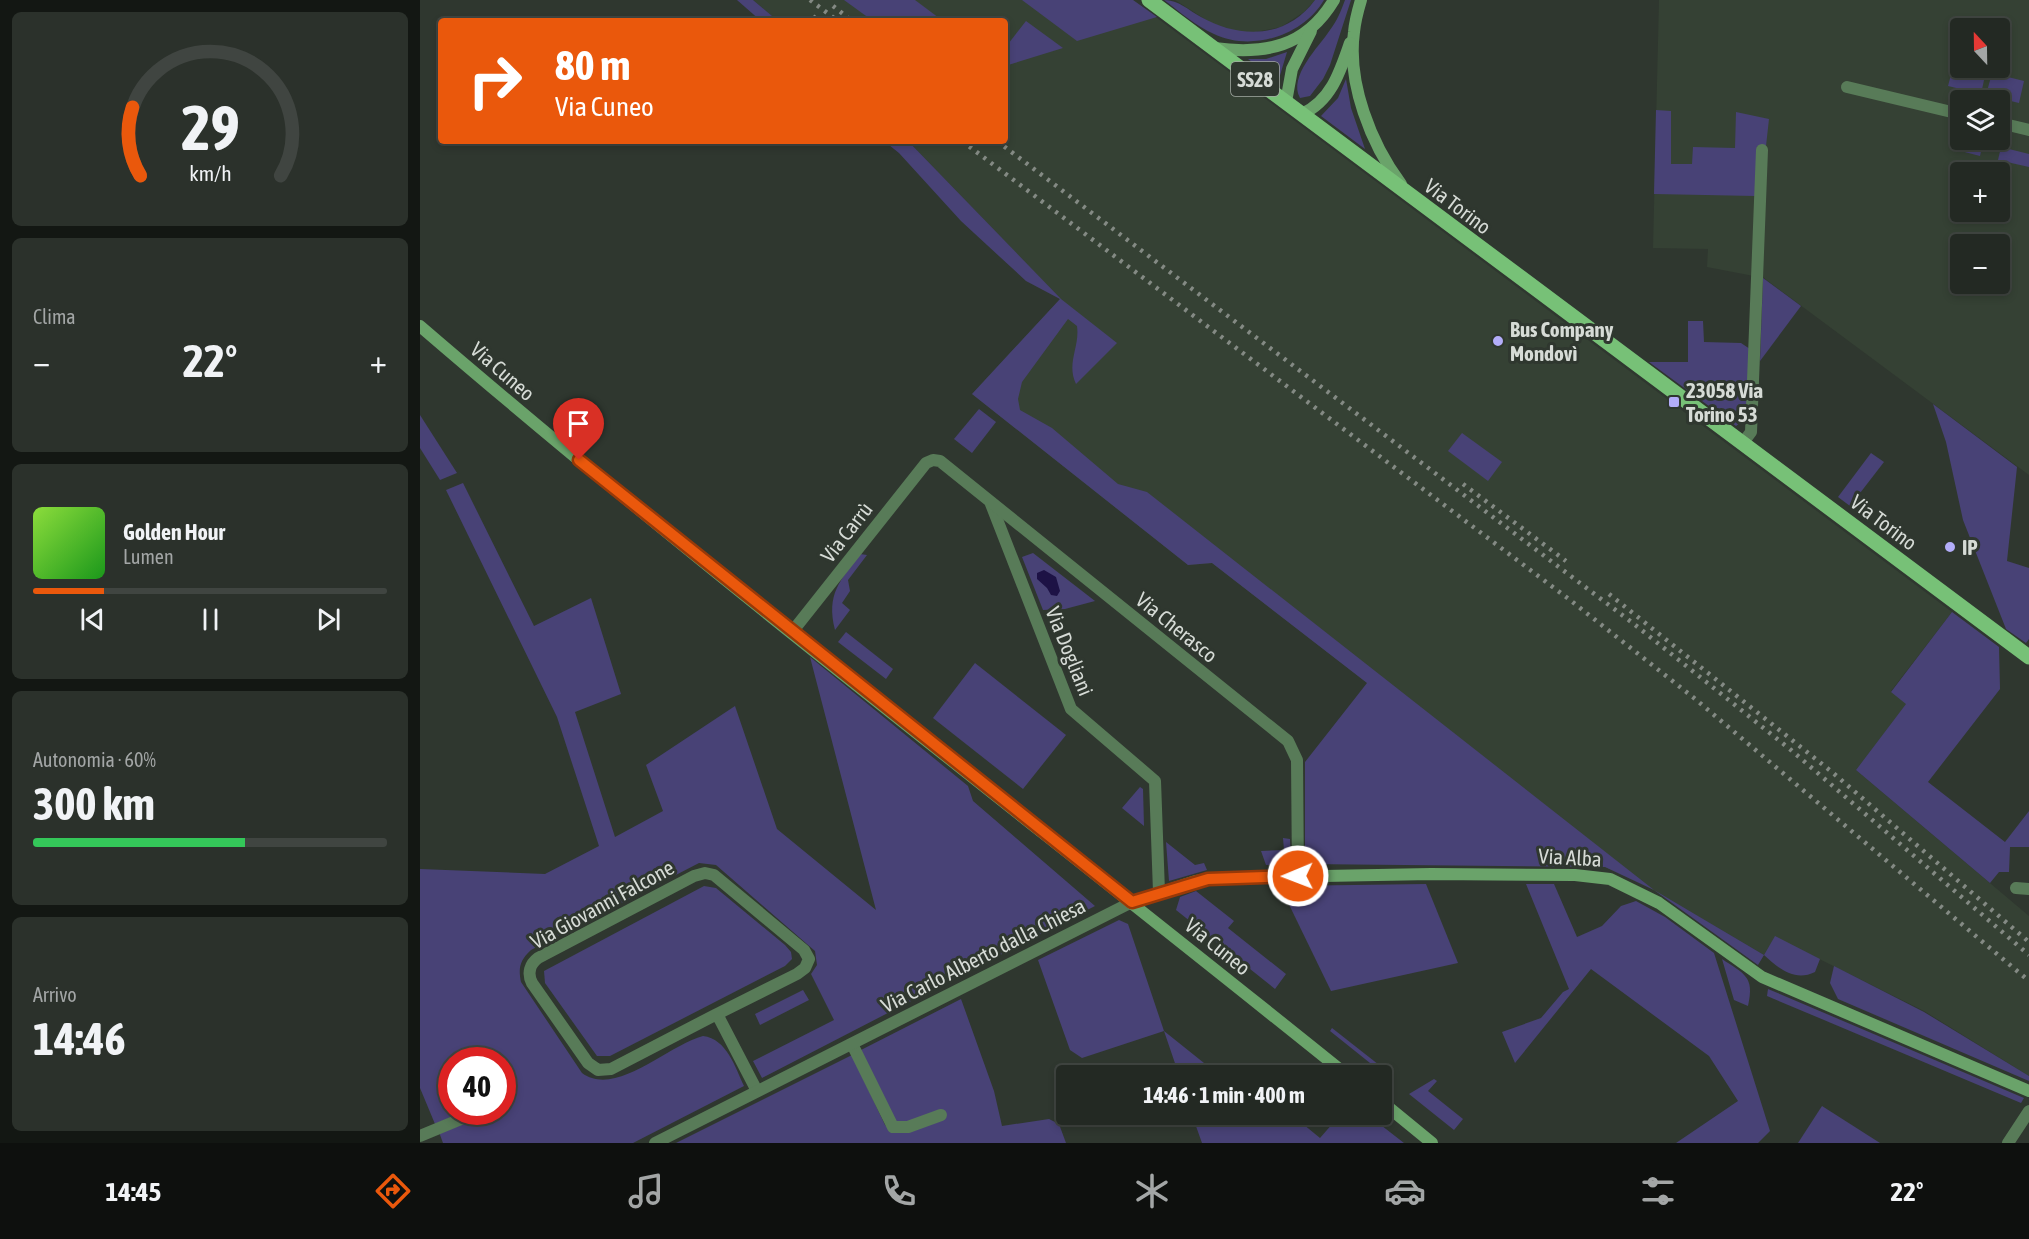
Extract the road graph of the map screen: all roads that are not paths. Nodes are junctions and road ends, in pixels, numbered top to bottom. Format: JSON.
{"nodes":[{"id":1,"x":1149,"y":0,"type":"edge"},
{"id":2,"x":1334,"y":0,"type":"edge"},
{"id":3,"x":1361,"y":0,"type":"edge"},
{"id":4,"x":1315,"y":25,"type":"junction"},
{"id":5,"x":1353,"y":32,"type":"junction"},
{"id":6,"x":1214,"y":48,"type":"junction"},
{"id":7,"x":1847,"y":87,"type":"dead end"},
{"id":8,"x":1286,"y":102,"type":"junction"},
{"id":9,"x":1950,"y":112,"type":"edge"},
{"id":10,"x":1302,"y":114,"type":"junction"},
{"id":11,"x":2010,"y":125,"type":"edge"},
{"id":12,"x":2029,"y":130,"type":"edge"},
{"id":13,"x":1762,"y":150,"type":"dead end"},
{"id":14,"x":1411,"y":197,"type":"junction"},
{"id":15,"x":420,"y":326,"type":"edge"},
{"id":16,"x":1742,"y":444,"type":"junction"},
{"id":17,"x":933,"y":460,"type":"joint"},
{"id":18,"x":990,"y":503,"type":"junction"},
{"id":19,"x":792,"y":632,"type":"junction"},
{"id":20,"x":2029,"y":657,"type":"edge"},
{"id":21,"x":1298,"y":876,"type":"junction"},
{"id":22,"x":2016,"y":888,"type":"dead end"},
{"id":23,"x":2029,"y":889,"type":"edge"},
{"id":24,"x":1159,"y":892,"type":"junction"},
{"id":25,"x":1132,"y":902,"type":"junction"},
{"id":26,"x":717,"y":1014,"type":"junction"},
{"id":27,"x":852,"y":1044,"type":"junction"},
{"id":28,"x":1334,"y":1065,"type":"edge"},
{"id":29,"x":758,"y":1091,"type":"junction"},
{"id":30,"x":2029,"y":1091,"type":"edge"},
{"id":31,"x":1392,"y":1110,"type":"edge"},
{"id":32,"x":2029,"y":1112,"type":"edge"},
{"id":33,"x":941,"y":1114,"type":"dead end"},
{"id":34,"x":447,"y":1125,"type":"edge"},
{"id":35,"x":420,"y":1136,"type":"edge"},
{"id":36,"x":655,"y":1143,"type":"edge"},
{"id":37,"x":1432,"y":1143,"type":"edge"},
{"id":38,"x":2008,"y":1143,"type":"edge"}],
"edges":[{"from":1,"to":6,"type":"main road","name":"Via Torino","number":"SS28"},
{"from":2,"to":4,"type":"street"},
{"from":3,"to":5,"type":"street"},
{"from":4,"to":6,"type":"street"},
{"from":4,"to":8,"type":"street"},
{"from":5,"to":10,"type":"street"},
{"from":5,"to":14,"type":"street"},
{"from":6,"to":8,"type":"main road","name":"Via Torino","number":"SS28"},
{"from":7,"to":9,"type":"street"},
{"from":8,"to":10,"type":"main road","name":"Via Torino","number":"SS28"},
{"from":10,"to":14,"type":"main road","name":"Via Torino","number":"SS28"},
{"from":11,"to":12,"type":"street"},
{"from":13,"to":16,"type":"street"},
{"from":14,"to":16,"type":"main road","name":"Via Torino","number":"SS28"},
{"from":15,"to":19,"type":"street","name":"Via Cuneo"},
{"from":16,"to":20,"type":"main road","name":"Via Torino","number":"SS28"},
{"from":17,"to":18,"type":"street","name":"Via Cherasco"},
{"from":17,"to":19,"type":"street","name":"Via Carrù"},
{"from":18,"to":21,"type":"street","name":"Via Cherasco"},
{"from":18,"to":24,"type":"street","name":"Via Dogliani"},
{"from":19,"to":25,"type":"street","name":"Via Cuneo"},
{"from":21,"to":24,"type":"street","name":"Via Alba"},
{"from":21,"to":30,"type":"street","name":"Via Alba"},
{"from":22,"to":23,"type":"street"},
{"from":24,"to":25,"type":"street","name":"Via Alba"},
{"from":25,"to":27,"type":"street","name":"Via Carlo Alberto dalla Chiesa"},
{"from":25,"to":28,"type":"street","name":"Via Cuneo"},
{"from":26,"to":26,"type":"street","name":"Via Giovanni Falcone"},
{"from":26,"to":29,"type":"street"},
{"from":27,"to":29,"type":"street","name":"Via Carlo Alberto dalla Chiesa"},
{"from":27,"to":33,"type":"street"},
{"from":29,"to":36,"type":"street","name":"Via Carlo Alberto dalla Chiesa"},
{"from":31,"to":37,"type":"street"},
{"from":32,"to":38,"type":"street"},
{"from":34,"to":35,"type":"street"}]}
